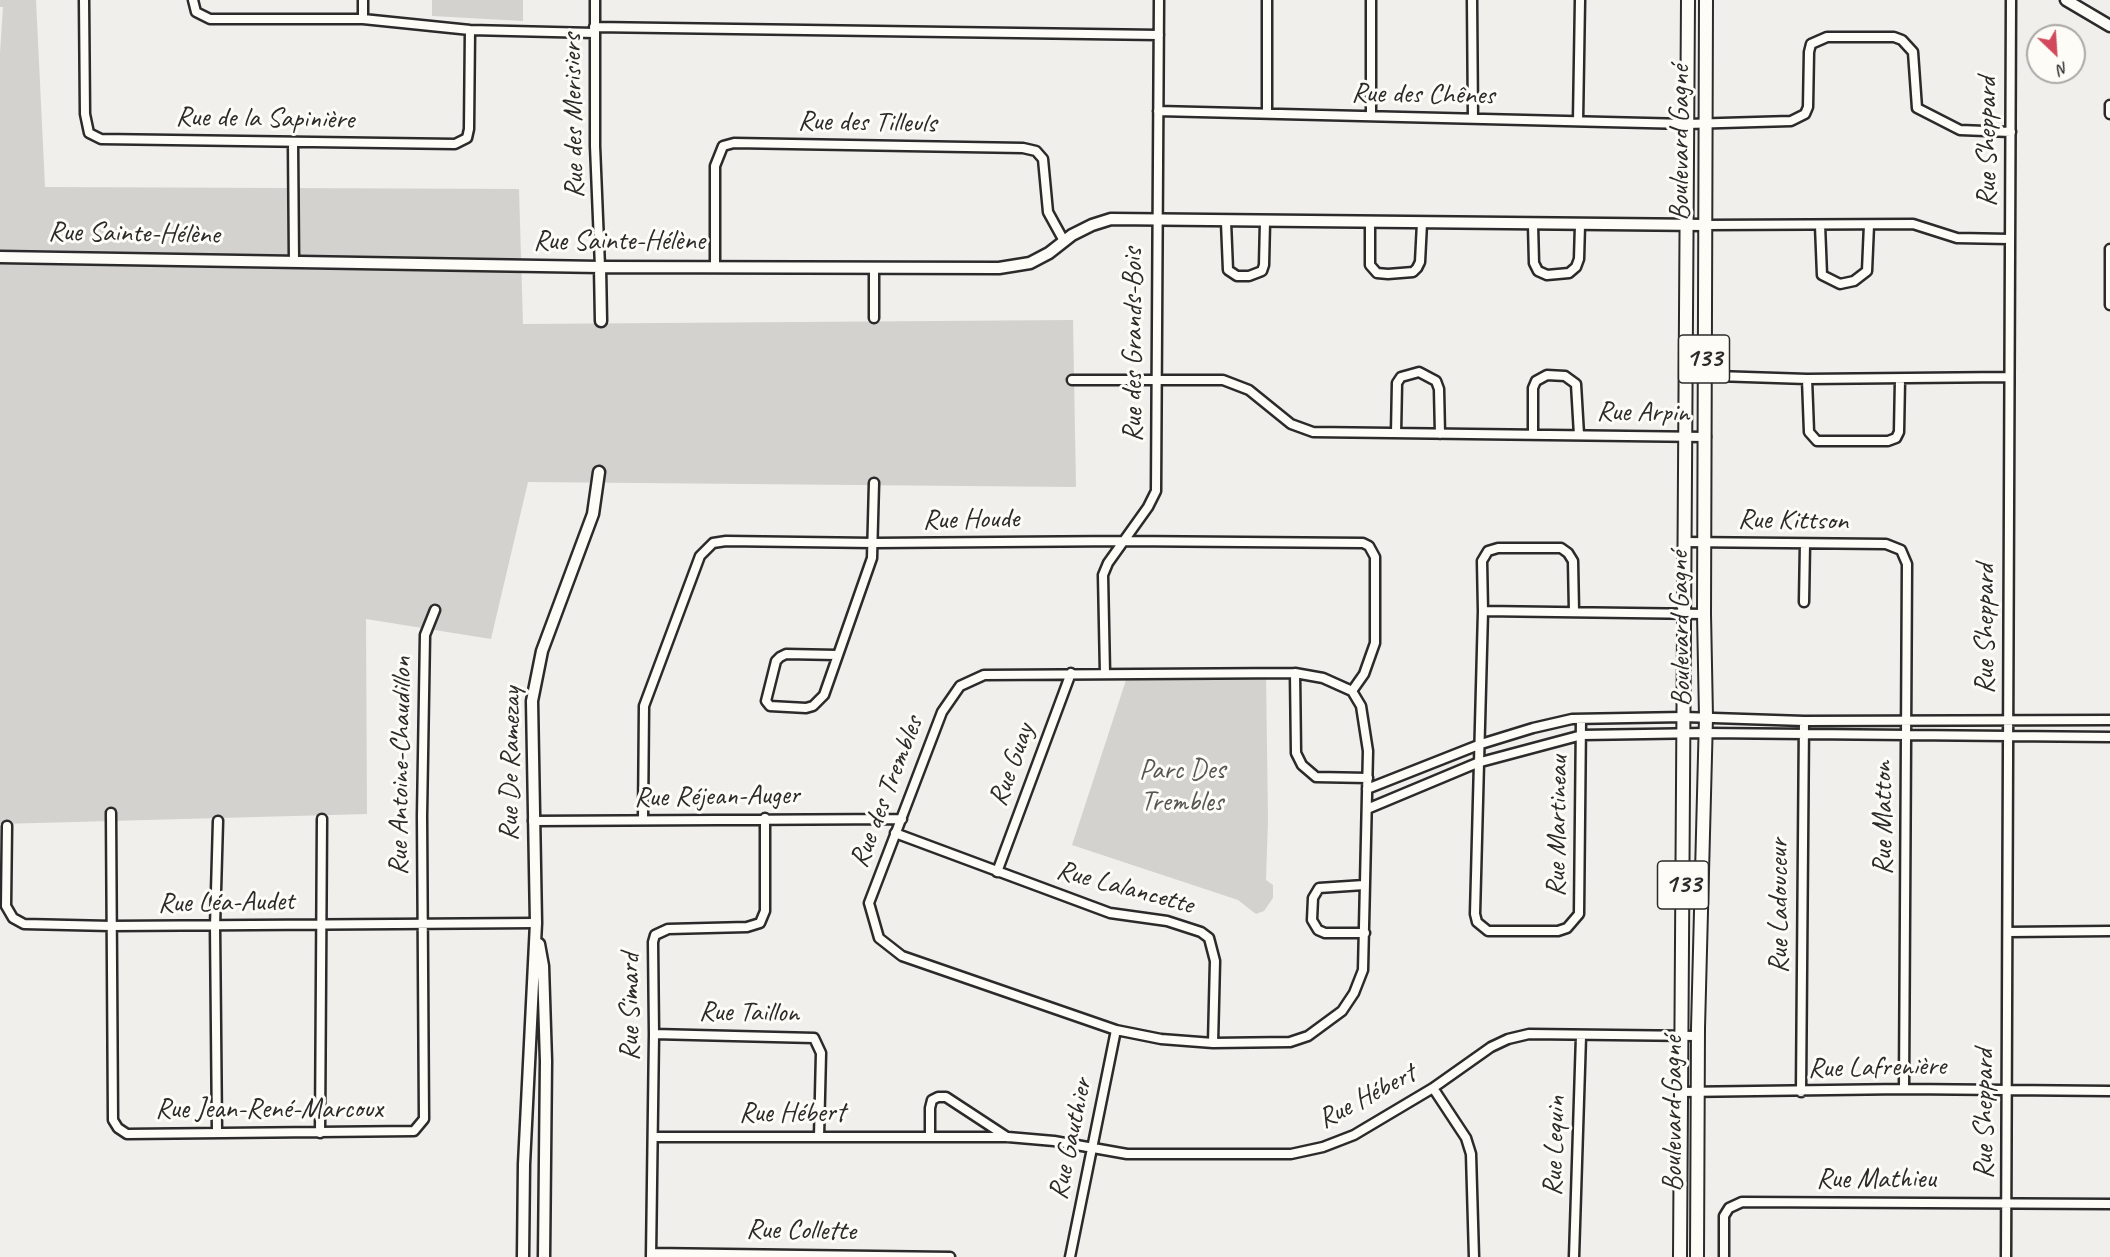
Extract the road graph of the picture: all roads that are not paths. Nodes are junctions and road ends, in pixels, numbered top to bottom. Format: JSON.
{"nodes":[{"id":1,"x":84,"y":0,"type":"edge"},
{"id":2,"x":193,"y":0,"type":"edge"},
{"id":3,"x":363,"y":0,"type":"edge"},
{"id":4,"x":595,"y":0,"type":"edge"},
{"id":5,"x":1159,"y":0,"type":"edge"},
{"id":6,"x":1267,"y":0,"type":"edge"},
{"id":7,"x":1371,"y":0,"type":"edge"},
{"id":8,"x":1472,"y":0,"type":"edge"},
{"id":9,"x":1580,"y":0,"type":"edge"},
{"id":10,"x":1688,"y":0,"type":"edge"},
{"id":11,"x":1706,"y":0,"type":"edge"},
{"id":12,"x":2011,"y":0,"type":"edge"},
{"id":13,"x":2066,"y":0,"type":"edge"},
{"id":14,"x":363,"y":19,"type":"junction"},
{"id":15,"x":2110,"y":26,"type":"edge"},
{"id":16,"x":470,"y":30,"type":"junction"},
{"id":17,"x":594,"y":30,"type":"junction"},
{"id":18,"x":1159,"y":35,"type":"junction"},
{"id":19,"x":2110,"y":105,"type":"edge"},
{"id":20,"x":1158,"y":111,"type":"junction"},
{"id":21,"x":1267,"y":113,"type":"junction"},
{"id":22,"x":2110,"y":114,"type":"edge"},
{"id":23,"x":1371,"y":116,"type":"junction"},
{"id":24,"x":1473,"y":118,"type":"junction"},
{"id":25,"x":1578,"y":121,"type":"junction"},
{"id":26,"x":1705,"y":123,"type":"junction"},
{"id":27,"x":1687,"y":124,"type":"junction"},
{"id":28,"x":2011,"y":132,"type":"junction"},
{"id":29,"x":293,"y":143,"type":"junction"},
{"id":30,"x":1156,"y":221,"type":"junction"},
{"id":31,"x":1226,"y":222,"type":"junction"},
{"id":32,"x":1265,"y":222,"type":"junction"},
{"id":33,"x":1370,"y":222,"type":"junction"},
{"id":34,"x":1422,"y":223,"type":"junction"},
{"id":35,"x":1533,"y":225,"type":"junction"},
{"id":36,"x":1580,"y":225,"type":"junction"},
{"id":37,"x":1687,"y":225,"type":"junction"},
{"id":38,"x":1705,"y":225,"type":"junction"},
{"id":39,"x":1820,"y":225,"type":"junction"},
{"id":40,"x":1869,"y":225,"type":"junction"},
{"id":41,"x":2009,"y":239,"type":"junction"},
{"id":42,"x":1064,"y":241,"type":"junction"},
{"id":43,"x":2110,"y":249,"type":"edge"},
{"id":44,"x":0,"y":257,"type":"edge"},
{"id":45,"x":294,"y":261,"type":"junction"},
{"id":46,"x":715,"y":266,"type":"junction"},
{"id":47,"x":600,"y":267,"type":"junction"},
{"id":48,"x":874,"y":268,"type":"junction"},
{"id":49,"x":2110,"y":305,"type":"edge"},
{"id":50,"x":874,"y":318,"type":"dead end"},
{"id":51,"x":601,"y":321,"type":"dead end"},
{"id":52,"x":1686,"y":375,"type":"junction"},
{"id":53,"x":1704,"y":375,"type":"junction"},
{"id":54,"x":2008,"y":377,"type":"junction"},
{"id":55,"x":1807,"y":379,"type":"junction"},
{"id":56,"x":1071,"y":380,"type":"dead end"},
{"id":57,"x":1156,"y":380,"type":"junction"},
{"id":58,"x":1900,"y":380,"type":"junction"},
{"id":59,"x":1396,"y":433,"type":"junction"},
{"id":60,"x":1440,"y":434,"type":"junction"},
{"id":61,"x":1533,"y":435,"type":"junction"},
{"id":62,"x":1579,"y":435,"type":"junction"},
{"id":63,"x":1686,"y":436,"type":"junction"},
{"id":64,"x":1706,"y":437,"type":"junction"},
{"id":65,"x":599,"y":472,"type":"dead end"},
{"id":66,"x":874,"y":483,"type":"dead end"},
{"id":67,"x":1124,"y":541,"type":"junction"},
{"id":68,"x":1684,"y":542,"type":"junction"},
{"id":69,"x":1704,"y":542,"type":"junction"},
{"id":70,"x":874,"y":543,"type":"junction"},
{"id":71,"x":1805,"y":544,"type":"junction"},
{"id":72,"x":1900,"y":550,"type":"joint"},
{"id":73,"x":1804,"y":602,"type":"dead end"},
{"id":74,"x":435,"y":610,"type":"dead end"},
{"id":75,"x":1483,"y":611,"type":"junction"},
{"id":76,"x":1574,"y":611,"type":"junction"},
{"id":77,"x":1684,"y":612,"type":"junction"},
{"id":78,"x":1704,"y":614,"type":"junction"},
{"id":79,"x":837,"y":655,"type":"junction"},
{"id":80,"x":1071,"y":673,"type":"junction"},
{"id":81,"x":1105,"y":673,"type":"junction"},
{"id":82,"x":1295,"y":673,"type":"junction"},
{"id":83,"x":1352,"y":691,"type":"junction"},
{"id":84,"x":1684,"y":717,"type":"junction"},
{"id":85,"x":1706,"y":717,"type":"junction"},
{"id":86,"x":1581,"y":719,"type":"junction"},
{"id":87,"x":2009,"y":719,"type":"junction"},
{"id":88,"x":1804,"y":720,"type":"junction"},
{"id":89,"x":1907,"y":720,"type":"junction"},
{"id":90,"x":2110,"y":720,"type":"edge"},
{"id":91,"x":1684,"y":733,"type":"junction"},
{"id":92,"x":1706,"y":733,"type":"junction"},
{"id":93,"x":1582,"y":735,"type":"junction"},
{"id":94,"x":1907,"y":735,"type":"junction"},
{"id":95,"x":1804,"y":736,"type":"junction"},
{"id":96,"x":2009,"y":737,"type":"junction"},
{"id":97,"x":2110,"y":738,"type":"edge"},
{"id":98,"x":1481,"y":744,"type":"junction"},
{"id":99,"x":1477,"y":763,"type":"junction"},
{"id":100,"x":1368,"y":778,"type":"junction"},
{"id":101,"x":1367,"y":789,"type":"junction"},
{"id":102,"x":1367,"y":809,"type":"junction"},
{"id":103,"x":111,"y":813,"type":"dead end"},
{"id":104,"x":765,"y":818,"type":"junction"},
{"id":105,"x":322,"y":819,"type":"dead end"},
{"id":106,"x":902,"y":819,"type":"junction"},
{"id":107,"x":643,"y":820,"type":"junction"},
{"id":108,"x":218,"y":821,"type":"dead end"},
{"id":109,"x":533,"y":821,"type":"junction"},
{"id":110,"x":7,"y":826,"type":"dead end"},
{"id":111,"x":895,"y":833,"type":"junction"},
{"id":112,"x":997,"y":873,"type":"junction"},
{"id":113,"x":1364,"y":885,"type":"junction"},
{"id":114,"x":423,"y":923,"type":"junction"},
{"id":115,"x":536,"y":923,"type":"junction"},
{"id":116,"x":320,"y":924,"type":"junction"},
{"id":117,"x":111,"y":926,"type":"junction"},
{"id":118,"x":215,"y":926,"type":"junction"},
{"id":119,"x":2110,"y":931,"type":"edge"},
{"id":120,"x":2008,"y":932,"type":"junction"},
{"id":121,"x":1365,"y":933,"type":"junction"},
{"id":122,"x":1116,"y":1030,"type":"junction"},
{"id":123,"x":654,"y":1034,"type":"junction"},
{"id":124,"x":1581,"y":1036,"type":"junction"},
{"id":125,"x":1681,"y":1036,"type":"junction"},
{"id":126,"x":1698,"y":1036,"type":"junction"},
{"id":127,"x":1213,"y":1043,"type":"junction"},
{"id":128,"x":1433,"y":1088,"type":"junction"},
{"id":129,"x":1904,"y":1089,"type":"junction"},
{"id":130,"x":2008,"y":1089,"type":"junction"},
{"id":131,"x":2110,"y":1091,"type":"edge"},
{"id":132,"x":1681,"y":1092,"type":"junction"},
{"id":133,"x":1698,"y":1092,"type":"junction"},
{"id":134,"x":1801,"y":1092,"type":"junction"},
{"id":135,"x":217,"y":1131,"type":"junction"},
{"id":136,"x":320,"y":1132,"type":"junction"},
{"id":137,"x":653,"y":1137,"type":"junction"},
{"id":138,"x":819,"y":1137,"type":"junction"},
{"id":139,"x":930,"y":1137,"type":"junction"},
{"id":140,"x":1008,"y":1137,"type":"junction"},
{"id":141,"x":526,"y":1146,"type":"junction"},
{"id":142,"x":545,"y":1146,"type":"junction"},
{"id":143,"x":1093,"y":1149,"type":"junction"},
{"id":144,"x":2006,"y":1202,"type":"junction"},
{"id":145,"x":2110,"y":1204,"type":"edge"},
{"id":146,"x":651,"y":1255,"type":"edge"},
{"id":147,"x":523,"y":1257,"type":"edge"},
{"id":148,"x":544,"y":1257,"type":"edge"},
{"id":149,"x":950,"y":1257,"type":"edge"},
{"id":150,"x":1070,"y":1257,"type":"edge"},
{"id":151,"x":1474,"y":1257,"type":"edge"},
{"id":152,"x":1574,"y":1257,"type":"edge"},
{"id":153,"x":1680,"y":1257,"type":"edge"},
{"id":154,"x":1697,"y":1257,"type":"edge"},
{"id":155,"x":1724,"y":1257,"type":"edge"},
{"id":156,"x":2006,"y":1257,"type":"edge"}],
"edges":[{"from":1,"to":29,"type":"street","name":"Rue de la Sapinière"},
{"from":2,"to":14,"type":"street"},
{"from":3,"to":14,"type":"street"},
{"from":4,"to":17,"type":"street","name":"Rue des Merisiers"},
{"from":5,"to":18,"type":"street","name":"Rue des Grands-Bois"},
{"from":6,"to":21,"type":"street"},
{"from":7,"to":23,"type":"street"},
{"from":8,"to":24,"type":"street"},
{"from":9,"to":25,"type":"street"},
{"from":10,"to":27,"type":"main road","name":"Boulevard Gagné","number":"133"},
{"from":11,"to":26,"type":"main road","name":"Boulevard Gagné","number":"133"},
{"from":12,"to":28,"type":"street","name":"Rue Sheppard"},
{"from":13,"to":15,"type":"street"},
{"from":14,"to":16,"type":"street"},
{"from":16,"to":17,"type":"street"},
{"from":16,"to":29,"type":"street","name":"Rue de la Sapinière"},
{"from":17,"to":18,"type":"street"},
{"from":17,"to":47,"type":"street","name":"Rue des Merisiers"},
{"from":18,"to":20,"type":"street","name":"Rue des Grands-Bois"},
{"from":19,"to":22,"type":"street"},
{"from":20,"to":21,"type":"street","name":"Rue des Chênes"},
{"from":20,"to":30,"type":"street","name":"Rue des Grands-Bois"},
{"from":21,"to":23,"type":"street","name":"Rue des Chênes"},
{"from":23,"to":24,"type":"street","name":"Rue des Chênes"},
{"from":24,"to":25,"type":"street","name":"Rue des Chênes"},
{"from":25,"to":27,"type":"street","name":"Rue des Chênes"},
{"from":26,"to":27,"type":"street","name":"Rue des Chênes"},
{"from":26,"to":28,"type":"street","name":"Rue des Chênes"},
{"from":26,"to":38,"type":"main road","name":"Boulevard Gagné","number":"133"},
{"from":27,"to":37,"type":"main road","name":"Boulevard Gagné","number":"133"},
{"from":28,"to":41,"type":"street","name":"Rue Sheppard"},
{"from":29,"to":45,"type":"street"},
{"from":30,"to":31,"type":"street","name":"Rue Sainte-Hélène"},
{"from":30,"to":42,"type":"street","name":"Rue Sainte-Hélène"},
{"from":30,"to":57,"type":"street","name":"Rue des Grands-Bois"},
{"from":31,"to":32,"type":"street","name":"Rue Sainte-Hélène"},
{"from":31,"to":32,"type":"street"},
{"from":32,"to":33,"type":"street","name":"Rue Sainte-Hélène"},
{"from":33,"to":34,"type":"street","name":"Rue Sainte-Hélène"},
{"from":33,"to":34,"type":"street"},
{"from":34,"to":35,"type":"street","name":"Rue Sainte-Hélène"},
{"from":35,"to":36,"type":"street","name":"Rue Sainte-Hélène"},
{"from":35,"to":36,"type":"street"},
{"from":36,"to":37,"type":"street","name":"Rue Sainte-Hélène"},
{"from":37,"to":38,"type":"street","name":"Rue Sainte-Hélène"},
{"from":37,"to":52,"type":"main road","name":"Boulevard Gagné","number":"133"},
{"from":38,"to":39,"type":"street","name":"Rue Sainte-Hélène"},
{"from":38,"to":53,"type":"main road","name":"Boulevard Gagné","number":"133"},
{"from":39,"to":40,"type":"street","name":"Rue Sainte-Hélène"},
{"from":39,"to":40,"type":"street"},
{"from":40,"to":41,"type":"street","name":"Rue Sainte-Hélène"},
{"from":41,"to":54,"type":"street","name":"Rue Sheppard"},
{"from":42,"to":46,"type":"street","name":"Rue des Tilleuls"},
{"from":42,"to":48,"type":"street","name":"Rue Sainte-Hélène"},
{"from":43,"to":49,"type":"street"},
{"from":44,"to":45,"type":"street","name":"Rue Sainte-Hélène"},
{"from":45,"to":47,"type":"street","name":"Rue Sainte-Hélène"},
{"from":46,"to":47,"type":"street","name":"Rue Sainte-Hélène"},
{"from":46,"to":48,"type":"street","name":"Rue Sainte-Hélène"},
{"from":47,"to":51,"type":"street"},
{"from":48,"to":50,"type":"street"},
{"from":52,"to":53,"type":"street"},
{"from":52,"to":63,"type":"main road","name":"Boulevard Gagné","number":"133"},
{"from":53,"to":55,"type":"street"},
{"from":53,"to":64,"type":"main road","name":"Boulevard Gagné","number":"133"},
{"from":54,"to":58,"type":"street"},
{"from":54,"to":87,"type":"street","name":"Rue Sheppard"},
{"from":55,"to":58,"type":"street"},
{"from":55,"to":58,"type":"street"},
{"from":56,"to":57,"type":"street","name":"Rue Arpin"},
{"from":57,"to":59,"type":"street","name":"Rue Arpin"},
{"from":57,"to":67,"type":"street","name":"Rue des Grands-Bois"},
{"from":59,"to":60,"type":"street","name":"Rue Arpin"},
{"from":59,"to":60,"type":"street"},
{"from":60,"to":61,"type":"street","name":"Rue Arpin"},
{"from":61,"to":62,"type":"street","name":"Rue Arpin"},
{"from":61,"to":62,"type":"street","name":"Rue Arpin"},
{"from":62,"to":63,"type":"street","name":"Rue Arpin"},
{"from":63,"to":64,"type":"street","name":"Rue Arpin"},
{"from":63,"to":68,"type":"main road","name":"Boulevard Gagné","number":"133"},
{"from":64,"to":69,"type":"main road","name":"Boulevard Gagné","number":"133"},
{"from":65,"to":109,"type":"street","name":"Rue De Ramezay"},
{"from":66,"to":70,"type":"street"},
{"from":67,"to":70,"type":"street","name":"Rue Houde"},
{"from":67,"to":81,"type":"street","name":"Rue des Grands-Bois"},
{"from":67,"to":83,"type":"street","name":"Rue Houde"},
{"from":68,"to":69,"type":"street","name":"Rue Kittson"},
{"from":68,"to":77,"type":"main road","name":"Boulevard Gagné","number":"133"},
{"from":69,"to":71,"type":"street","name":"Rue Kittson"},
{"from":69,"to":78,"type":"main road","name":"Boulevard Gagné","number":"133"},
{"from":70,"to":79,"type":"street"},
{"from":70,"to":107,"type":"street","name":"Rue Houde"},
{"from":71,"to":72,"type":"street","name":"Rue Kittson"},
{"from":71,"to":73,"type":"street"},
{"from":72,"to":89,"type":"street","name":"Rue Matton"},
{"from":74,"to":114,"type":"street","name":"Rue Antoine-Chaudillon"},
{"from":75,"to":76,"type":"street"},
{"from":75,"to":76,"type":"street"},
{"from":75,"to":98,"type":"street"},
{"from":76,"to":77,"type":"street"},
{"from":77,"to":78,"type":"street"},
{"from":77,"to":84,"type":"main road","name":"Boulevard Gagné","number":"133"},
{"from":78,"to":85,"type":"main road","name":"Boulevard Gagné","number":"133"},
{"from":79,"to":79,"type":"street"},
{"from":80,"to":81,"type":"street","name":"Rue des Trembles"},
{"from":80,"to":106,"type":"street","name":"Rue des Trembles"},
{"from":80,"to":112,"type":"street","name":"Rue Guay"},
{"from":81,"to":82,"type":"street","name":"Rue des Trembles"},
{"from":82,"to":83,"type":"street","name":"Rue des Trembles"},
{"from":82,"to":100,"type":"street"},
{"from":83,"to":100,"type":"street","name":"Rue des Trembles"},
{"from":84,"to":85,"type":"street"},
{"from":84,"to":86,"type":"street"},
{"from":84,"to":91,"type":"main road","name":"Boulevard Gagné","number":"133"},
{"from":85,"to":88,"type":"street"},
{"from":85,"to":92,"type":"main road","name":"Boulevard Gagné","number":"133"},
{"from":86,"to":93,"type":"street","name":"Rue Martineau"},
{"from":86,"to":98,"type":"street"},
{"from":87,"to":89,"type":"street"},
{"from":87,"to":90,"type":"street"},
{"from":87,"to":96,"type":"street","name":"Rue Sheppard"},
{"from":88,"to":89,"type":"street"},
{"from":88,"to":95,"type":"street","name":"Rue Ladouceur"},
{"from":89,"to":94,"type":"street","name":"Rue Matton"},
{"from":91,"to":92,"type":"street"},
{"from":91,"to":93,"type":"street"},
{"from":91,"to":125,"type":"main road","name":"Boulevard Gagné","number":"133"},
{"from":92,"to":95,"type":"street"},
{"from":92,"to":126,"type":"main road","name":"Boulevard Gagné","number":"133"},
{"from":93,"to":99,"type":"street"},
{"from":93,"to":99,"type":"street","name":"Rue Martineau"},
{"from":94,"to":95,"type":"street"},
{"from":94,"to":96,"type":"street"},
{"from":94,"to":129,"type":"street","name":"Rue Matton"},
{"from":95,"to":134,"type":"street","name":"Rue Ladouceur"},
{"from":96,"to":97,"type":"street"},
{"from":96,"to":120,"type":"street","name":"Rue Sheppard"},
{"from":98,"to":99,"type":"street"},
{"from":98,"to":101,"type":"street"},
{"from":99,"to":102,"type":"street"},
{"from":100,"to":101,"type":"street","name":"Rue des Trembles"},
{"from":101,"to":102,"type":"street","name":"Rue des Trembles"},
{"from":102,"to":113,"type":"street","name":"Rue des Trembles"},
{"from":103,"to":117,"type":"street","name":"Rue Jean-René-Marcoux"},
{"from":104,"to":106,"type":"street","name":"Rue Réjean-Auger"},
{"from":104,"to":107,"type":"street","name":"Rue Réjean-Auger"},
{"from":104,"to":123,"type":"street","name":"Rue Simard"},
{"from":105,"to":116,"type":"street"},
{"from":106,"to":111,"type":"street","name":"Rue des Trembles"},
{"from":107,"to":109,"type":"street","name":"Rue Réjean-Auger"},
{"from":108,"to":118,"type":"street"},
{"from":109,"to":115,"type":"street","name":"Rue De Ramezay"},
{"from":110,"to":117,"type":"street","name":"Rue Léa-Audet"},
{"from":111,"to":112,"type":"street","name":"Rue Lalancette"},
{"from":111,"to":122,"type":"street","name":"Rue des Trembles"},
{"from":112,"to":127,"type":"street","name":"Rue Lalancette"},
{"from":113,"to":121,"type":"street","name":"Rue des Trembles"},
{"from":113,"to":121,"type":"street"},
{"from":114,"to":115,"type":"street","name":"Rue Léa-Audet"},
{"from":114,"to":116,"type":"street","name":"Rue Léa-Audet"},
{"from":114,"to":136,"type":"street","name":"Rue Jean-René-Marcoux"},
{"from":115,"to":141,"type":"street","name":"Rue De Ramezay"},
{"from":115,"to":142,"type":"street","name":"Rue De Ramezay"},
{"from":116,"to":118,"type":"street","name":"Rue Léa-Audet"},
{"from":116,"to":136,"type":"street"},
{"from":117,"to":118,"type":"street","name":"Rue Léa-Audet"},
{"from":117,"to":135,"type":"street","name":"Rue Jean-René-Marcoux"},
{"from":118,"to":135,"type":"street"},
{"from":119,"to":120,"type":"street"},
{"from":120,"to":130,"type":"street","name":"Rue Sheppard"},
{"from":121,"to":127,"type":"street","name":"Rue des Trembles"},
{"from":122,"to":127,"type":"street","name":"Rue des Trembles"},
{"from":122,"to":143,"type":"street","name":"Rue Gauthier"},
{"from":123,"to":137,"type":"street","name":"Rue Simard"},
{"from":123,"to":138,"type":"street","name":"Rue Taillon"},
{"from":124,"to":125,"type":"street","name":"Rue Hébert"},
{"from":124,"to":128,"type":"street","name":"Rue Hébert"},
{"from":124,"to":152,"type":"street","name":"Rue Lequin"},
{"from":125,"to":126,"type":"street","name":"Rue Hébert"},
{"from":125,"to":132,"type":"main road","name":"Boulevard Gagné","number":"133"},
{"from":126,"to":133,"type":"main road","name":"Boulevard Gagné","number":"133"},
{"from":128,"to":143,"type":"street","name":"Rue Hébert"},
{"from":128,"to":151,"type":"street"},
{"from":129,"to":130,"type":"street","name":"Rue Lafrenière"},
{"from":129,"to":134,"type":"street","name":"Rue Lafrenière"},
{"from":130,"to":131,"type":"street","name":"Rue Lafrenière"},
{"from":130,"to":144,"type":"street","name":"Rue Sheppard"},
{"from":132,"to":133,"type":"street","name":"Rue Lafrenière"},
{"from":132,"to":153,"type":"main road","name":"Boulevard Gagné","number":"133"},
{"from":133,"to":134,"type":"street","name":"Rue Lafrenière"},
{"from":133,"to":154,"type":"main road","name":"Boulevard Gagné","number":"133"},
{"from":135,"to":136,"type":"street","name":"Rue Jean-René-Marcoux"},
{"from":137,"to":138,"type":"street","name":"Rue Hébert"},
{"from":137,"to":146,"type":"street","name":"Rue Simard"},
{"from":138,"to":139,"type":"street","name":"Rue Hébert"},
{"from":139,"to":140,"type":"street","name":"Rue Hébert"},
{"from":139,"to":140,"type":"street","name":"Rue Hébert"},
{"from":140,"to":143,"type":"street","name":"Rue Hébert"},
{"from":141,"to":142,"type":"street"},
{"from":141,"to":147,"type":"street","name":"Rue De Ramezay"},
{"from":142,"to":148,"type":"street","name":"Rue De Ramezay"},
{"from":143,"to":150,"type":"street","name":"Rue Gauthier"},
{"from":144,"to":145,"type":"street","name":"Rue Mathieu"},
{"from":144,"to":155,"type":"street","name":"Rue Mathieu"},
{"from":144,"to":156,"type":"street","name":"Rue Sheppard"},
{"from":146,"to":149,"type":"street","name":"Rue Collette"}]}
